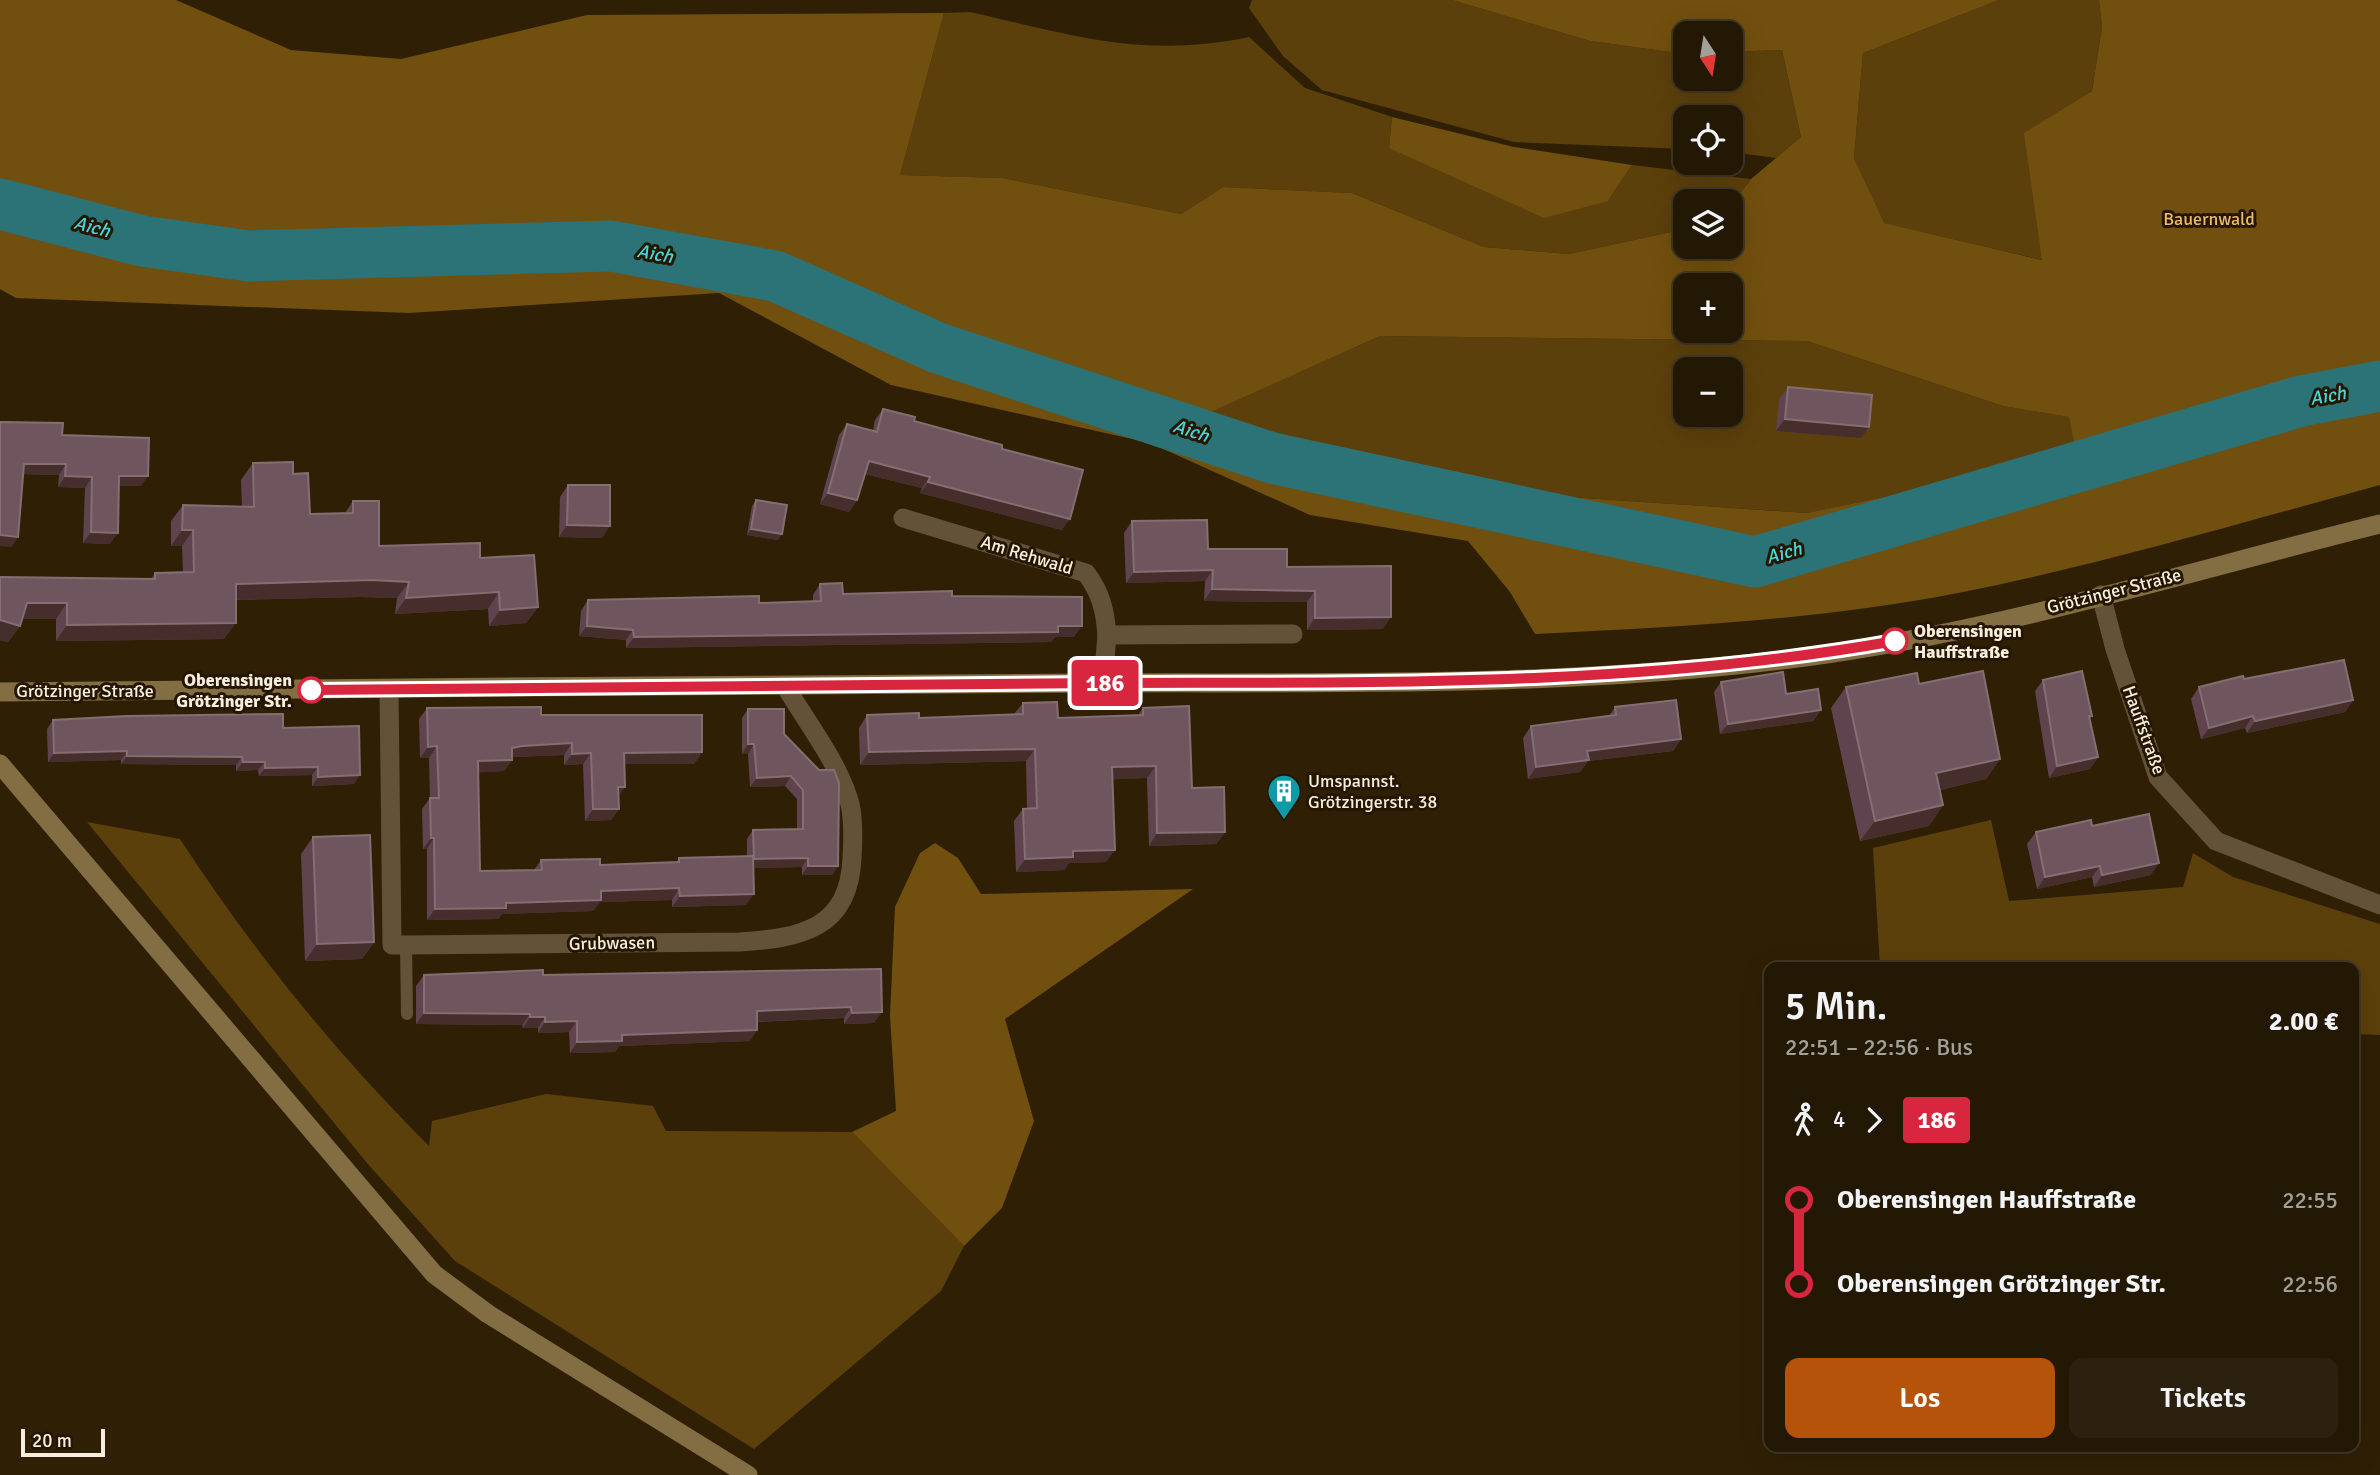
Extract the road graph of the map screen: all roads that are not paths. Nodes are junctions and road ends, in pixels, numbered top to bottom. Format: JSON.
{"nodes":[{"id":1,"x":903,"y":518,"type":"dead end"},
{"id":2,"x":2380,"y":524,"type":"edge"},
{"id":3,"x":2101,"y":595,"type":"junction"},
{"id":4,"x":1293,"y":634,"type":"dead end"},
{"id":5,"x":1107,"y":635,"type":"junction"},
{"id":6,"x":1103,"y":683,"type":"junction"},
{"id":7,"x":786,"y":687,"type":"junction"},
{"id":8,"x":389,"y":689,"type":"junction"},
{"id":9,"x":0,"y":692,"type":"edge"},
{"id":10,"x":0,"y":764,"type":"edge"},
{"id":11,"x":2380,"y":905,"type":"edge"},
{"id":12,"x":406,"y":945,"type":"junction"},
{"id":13,"x":407,"y":1014,"type":"dead end"},
{"id":14,"x":748,"y":1475,"type":"edge"}],
"edges":[{"from":1,"to":5,"type":"street","name":"Am Rehwald"},
{"from":2,"to":3,"type":"main road","name":"Grötzinger Straße"},
{"from":3,"to":6,"type":"main road","name":"Grötzinger Straße"},
{"from":3,"to":11,"type":"street","name":"Hauffstraße"},
{"from":4,"to":5,"type":"street"},
{"from":5,"to":6,"type":"street","name":"Am Rehwald"},
{"from":6,"to":7,"type":"main road","name":"Grötzinger Straße"},
{"from":7,"to":8,"type":"main road","name":"Grötzinger Straße"},
{"from":7,"to":12,"type":"street","name":"Grubwasen"},
{"from":8,"to":9,"type":"main road","name":"Grötzinger Straße"},
{"from":8,"to":12,"type":"street"},
{"from":10,"to":14,"type":"main road"},
{"from":12,"to":13,"type":"lane"}]}
